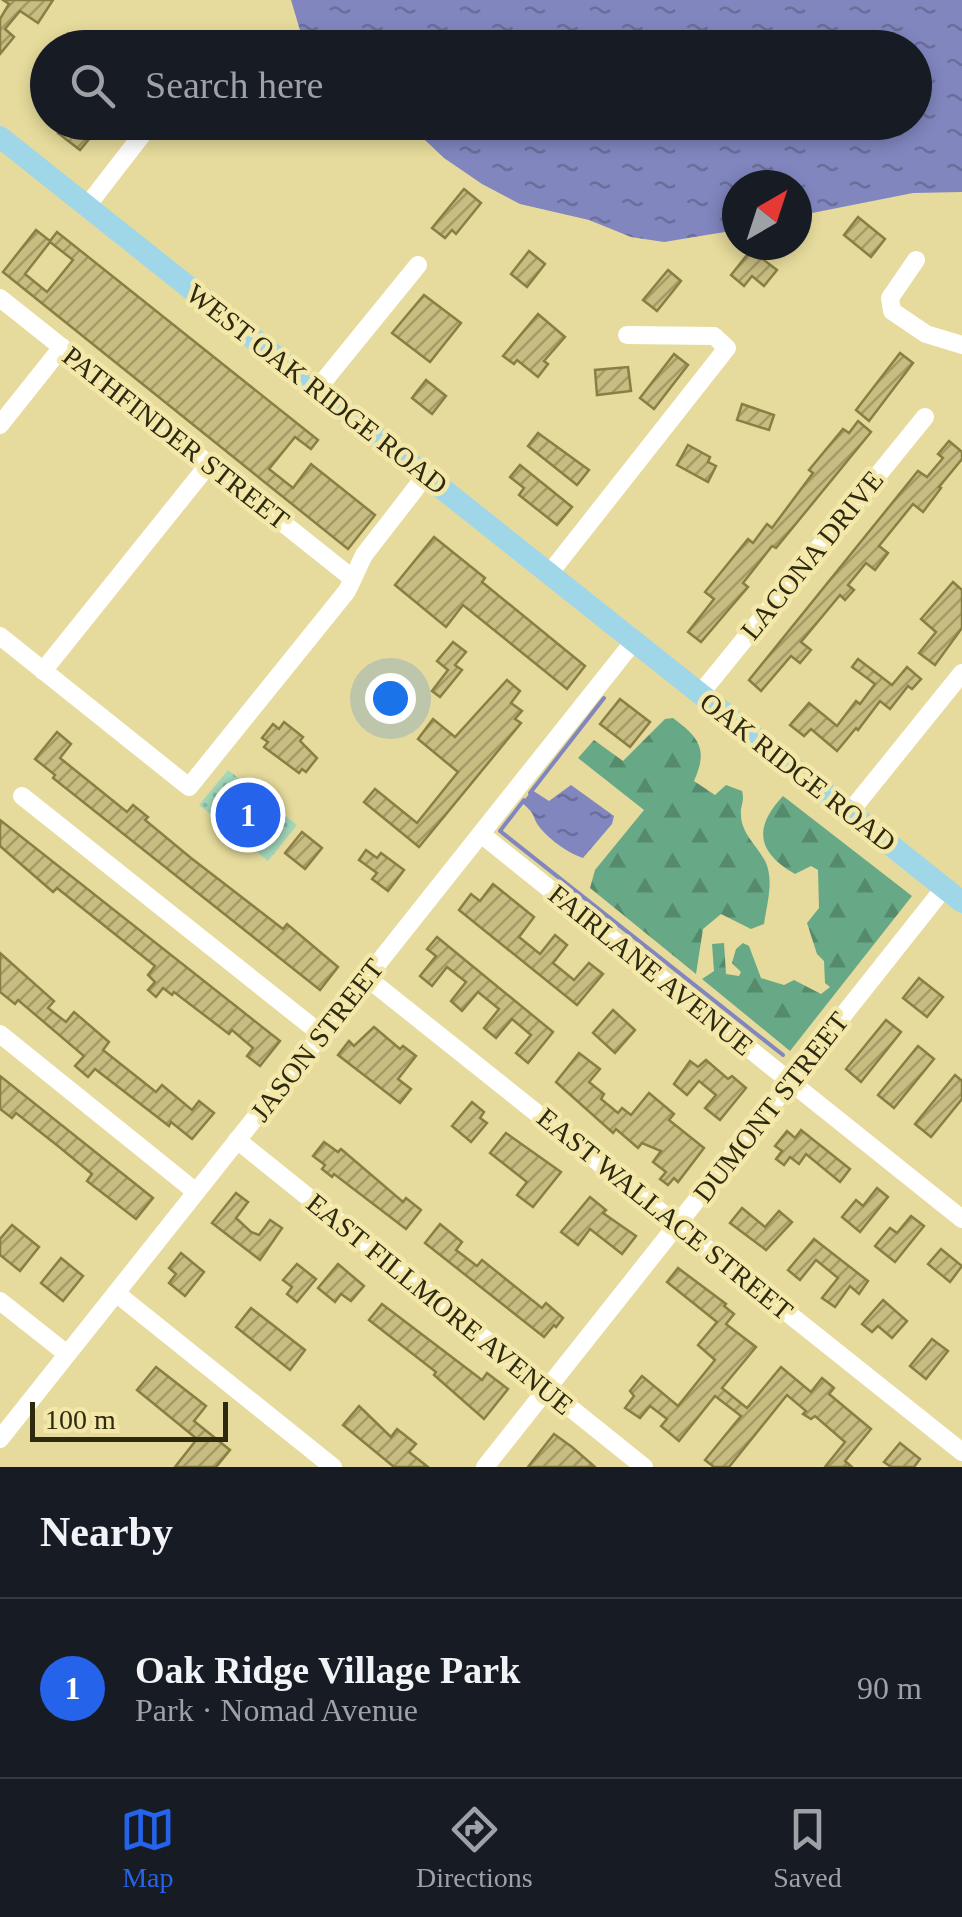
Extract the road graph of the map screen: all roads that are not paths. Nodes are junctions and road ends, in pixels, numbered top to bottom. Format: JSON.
{"nodes":[{"id":1,"x":0,"y":137,"type":"edge"},
{"id":2,"x":138,"y":140,"type":"edge"},
{"id":3,"x":87,"y":206,"type":"junction"},
{"id":4,"x":916,"y":260,"type":"dead end"},
{"id":5,"x":418,"y":265,"type":"dead end"},
{"id":6,"x":0,"y":298,"type":"edge"},
{"id":7,"x":627,"y":335,"type":"dead end"},
{"id":8,"x":962,"y":345,"type":"edge"},
{"id":9,"x":62,"y":347,"type":"junction"},
{"id":10,"x":318,"y":388,"type":"junction"},
{"id":11,"x":924,"y":416,"type":"dead end"},
{"id":12,"x":0,"y":425,"type":"edge"},
{"id":13,"x":209,"y":464,"type":"junction"},
{"id":14,"x":426,"y":475,"type":"junction"},
{"id":15,"x":549,"y":574,"type":"junction"},
{"id":16,"x":352,"y":578,"type":"junction"},
{"id":17,"x":0,"y":636,"type":"edge"},
{"id":18,"x":634,"y":641,"type":"junction"},
{"id":19,"x":44,"y":671,"type":"junction"},
{"id":20,"x":962,"y":673,"type":"edge"},
{"id":21,"x":700,"y":694,"type":"junction"},
{"id":22,"x":22,"y":796,"type":"dead end"},
{"id":23,"x":849,"y":813,"type":"junction"},
{"id":24,"x":481,"y":834,"type":"junction"},
{"id":25,"x":953,"y":895,"type":"edge"},
{"id":26,"x":366,"y":978,"type":"junction"},
{"id":27,"x":0,"y":1034,"type":"edge"},
{"id":28,"x":321,"y":1034,"type":"junction"},
{"id":29,"x":790,"y":1082,"type":"junction"},
{"id":30,"x":237,"y":1140,"type":"junction"},
{"id":31,"x":196,"y":1192,"type":"junction"},
{"id":32,"x":962,"y":1219,"type":"edge"},
{"id":33,"x":679,"y":1224,"type":"junction"},
{"id":34,"x":116,"y":1293,"type":"junction"},
{"id":35,"x":0,"y":1301,"type":"edge"},
{"id":36,"x":66,"y":1354,"type":"junction"},
{"id":37,"x":548,"y":1390,"type":"junction"},
{"id":38,"x":0,"y":1438,"type":"edge"},
{"id":39,"x":962,"y":1452,"type":"edge"},
{"id":40,"x":333,"y":1467,"type":"edge"},
{"id":41,"x":486,"y":1467,"type":"edge"},
{"id":42,"x":644,"y":1467,"type":"edge"}],
"edges":[{"from":1,"to":3,"type":"main road","name":"WEST OAK RIDGE ROAD"},
{"from":2,"to":3,"type":"street"},
{"from":3,"to":10,"type":"main road","name":"WEST OAK RIDGE ROAD"},
{"from":4,"to":8,"type":"street"},
{"from":5,"to":10,"type":"street"},
{"from":6,"to":9,"type":"street","name":"PATHFINDER STREET"},
{"from":7,"to":15,"type":"street"},
{"from":9,"to":12,"type":"street"},
{"from":9,"to":13,"type":"street","name":"PATHFINDER STREET"},
{"from":10,"to":14,"type":"main road","name":"WEST OAK RIDGE ROAD"},
{"from":11,"to":21,"type":"street","name":"LACONA DRIVE"},
{"from":13,"to":16,"type":"street","name":"PATHFINDER STREET"},
{"from":13,"to":19,"type":"street"},
{"from":14,"to":15,"type":"main road","name":"WEST OAK RIDGE ROAD"},
{"from":14,"to":16,"type":"street"},
{"from":15,"to":18,"type":"main road","name":"WEST OAK RIDGE ROAD"},
{"from":16,"to":19,"type":"street"},
{"from":17,"to":19,"type":"street"},
{"from":18,"to":21,"type":"main road","name":"OAK RIDGE ROAD"},
{"from":18,"to":24,"type":"street","name":"JASON STREET"},
{"from":20,"to":23,"type":"street"},
{"from":21,"to":23,"type":"main road","name":"OAK RIDGE ROAD"},
{"from":22,"to":28,"type":"street"},
{"from":23,"to":25,"type":"main road","name":"OAK RIDGE ROAD"},
{"from":24,"to":26,"type":"street","name":"JASON STREET"},
{"from":24,"to":29,"type":"street","name":"FAIRLANE AVENUE"},
{"from":25,"to":29,"type":"street","name":"DUMONT STREET"},
{"from":26,"to":28,"type":"street","name":"JASON STREET"},
{"from":26,"to":33,"type":"street","name":"EAST WALLACE STREET"},
{"from":27,"to":31,"type":"street"},
{"from":28,"to":30,"type":"street","name":"JASON STREET"},
{"from":29,"to":32,"type":"street","name":"FAIRLANE AVENUE"},
{"from":29,"to":33,"type":"street","name":"DUMONT STREET"},
{"from":30,"to":31,"type":"street","name":"JASON STREET"},
{"from":30,"to":37,"type":"street","name":"EAST FILLMORE AVENUE"},
{"from":31,"to":34,"type":"street","name":"JASON STREET"},
{"from":33,"to":37,"type":"street","name":"DUMONT STREET"},
{"from":33,"to":39,"type":"street","name":"EAST WALLACE STREET"},
{"from":34,"to":36,"type":"street","name":"JASON STREET"},
{"from":34,"to":40,"type":"street"},
{"from":35,"to":36,"type":"street"},
{"from":36,"to":38,"type":"street","name":"JASON STREET"},
{"from":37,"to":41,"type":"street","name":"DUMONT STREET"},
{"from":37,"to":42,"type":"street","name":"EAST FILLMORE AVENUE"}]}
